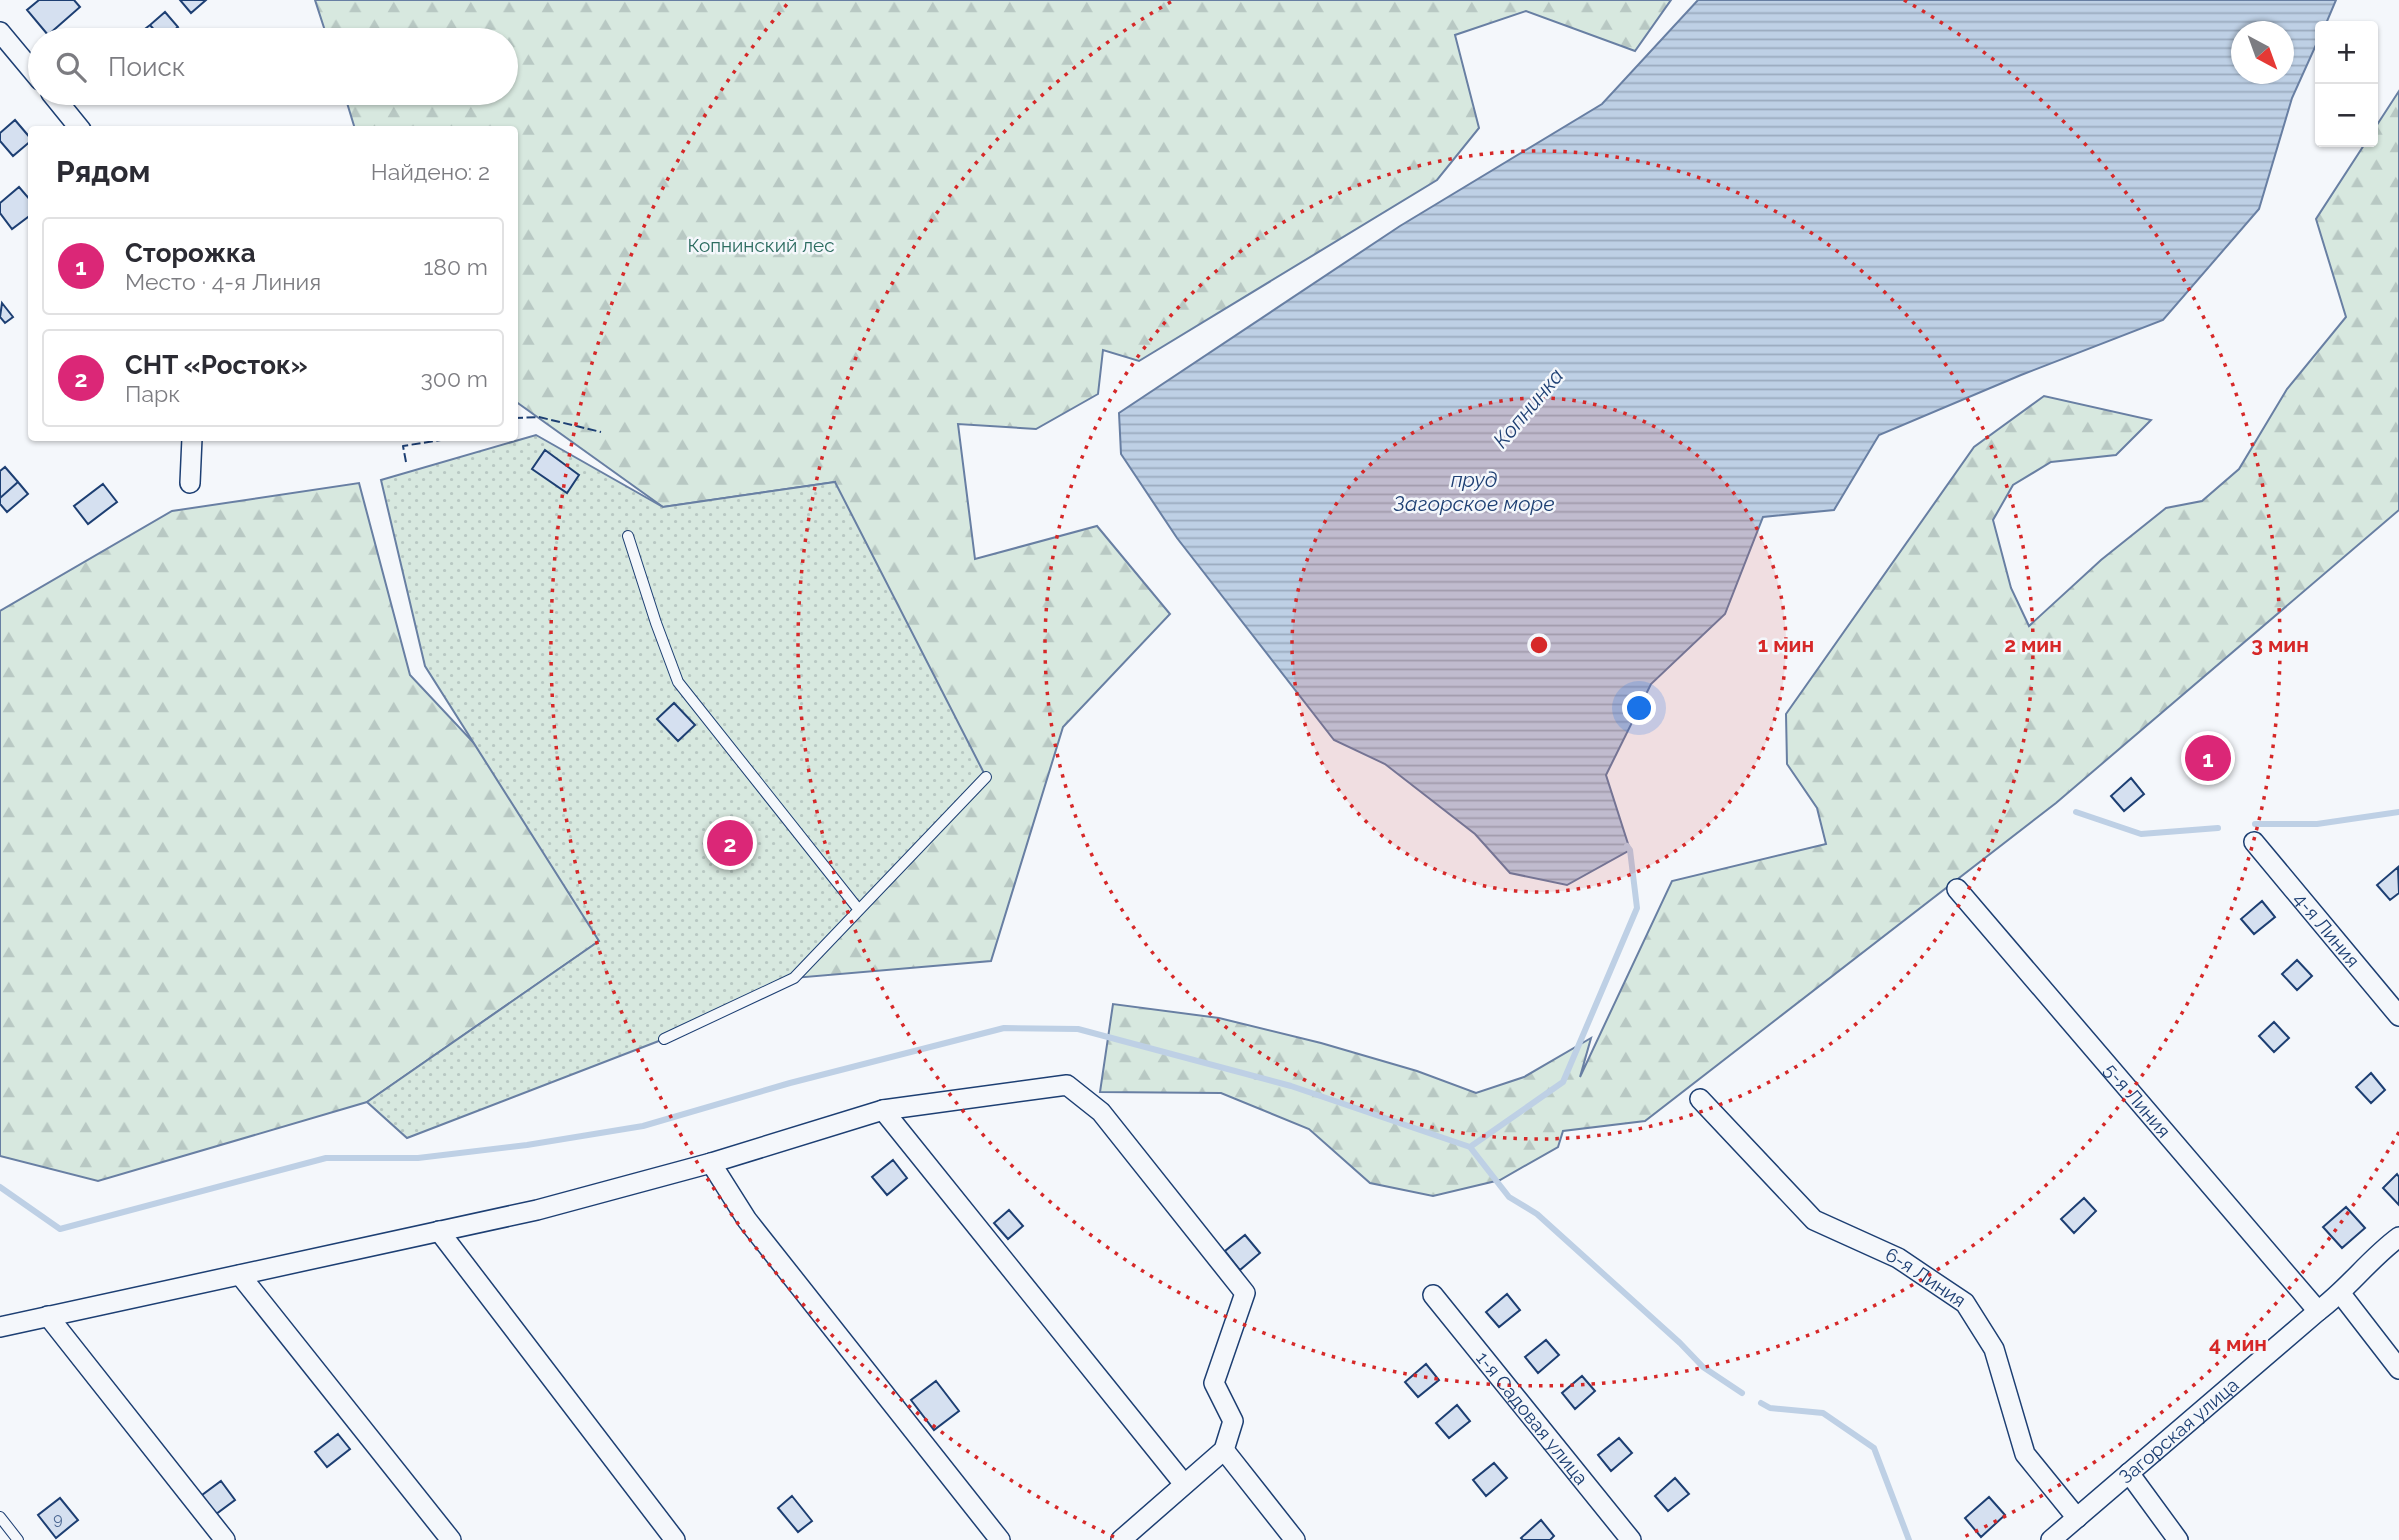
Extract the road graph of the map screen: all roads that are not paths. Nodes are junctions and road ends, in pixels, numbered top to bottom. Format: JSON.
{"nodes":[{"id":1,"x":0,"y":32,"type":"edge"},
{"id":2,"x":28,"y":66,"type":"edge"},
{"id":3,"x":61,"y":105,"type":"edge"},
{"id":4,"x":78,"y":126,"type":"edge"},
{"id":5,"x":192,"y":441,"type":"edge"},
{"id":6,"x":190,"y":483,"type":"dead end"},
{"id":7,"x":628,"y":536,"type":"dead end"},
{"id":8,"x":986,"y":777,"type":"dead end"},
{"id":9,"x":2254,"y":842,"type":"dead end"},
{"id":10,"x":1957,"y":890,"type":"dead end"},
{"id":11,"x":859,"y":910,"type":"junction"},
{"id":12,"x":2399,"y":1016,"type":"edge"},
{"id":13,"x":664,"y":1040,"type":"dead end"},
{"id":14,"x":1700,"y":1099,"type":"dead end"},
{"id":15,"x":883,"y":1110,"type":"junction"},
{"id":16,"x":711,"y":1163,"type":"junction"},
{"id":17,"x":439,"y":1231,"type":"junction"},
{"id":18,"x":2399,"y":1237,"type":"edge"},
{"id":19,"x":240,"y":1275,"type":"junction"},
{"id":20,"x":2341,"y":1294,"type":"junction"},
{"id":21,"x":1433,"y":1295,"type":"dead end"},
{"id":22,"x":2318,"y":1311,"type":"junction"},
{"id":23,"x":48,"y":1316,"type":"junction"},
{"id":24,"x":0,"y":1327,"type":"edge"},
{"id":25,"x":2399,"y":1369,"type":"edge"},
{"id":26,"x":1224,"y":1450,"type":"junction"},
{"id":27,"x":2129,"y":1473,"type":"junction"},
{"id":28,"x":1184,"y":1484,"type":"junction"},
{"id":29,"x":0,"y":1517,"type":"edge"},
{"id":30,"x":2077,"y":1518,"type":"junction"},
{"id":31,"x":19,"y":1540,"type":"edge"},
{"id":32,"x":225,"y":1540,"type":"edge"},
{"id":33,"x":451,"y":1540,"type":"edge"},
{"id":34,"x":675,"y":1540,"type":"edge"},
{"id":35,"x":1000,"y":1540,"type":"edge"},
{"id":36,"x":1121,"y":1540,"type":"edge"},
{"id":37,"x":1295,"y":1540,"type":"edge"},
{"id":38,"x":1631,"y":1540,"type":"edge"},
{"id":39,"x":2051,"y":1540,"type":"edge"},
{"id":40,"x":2178,"y":1540,"type":"edge"}],
"edges":[{"from":1,"to":2,"type":"street"},
{"from":3,"to":4,"type":"street"},
{"from":5,"to":6,"type":"street"},
{"from":7,"to":11,"type":"lane"},
{"from":8,"to":11,"type":"lane"},
{"from":9,"to":12,"type":"street","name":"4-я Линия"},
{"from":10,"to":22,"type":"street","name":"5-я Линия"},
{"from":11,"to":13,"type":"lane"},
{"from":14,"to":30,"type":"street","name":"6-я Линия"},
{"from":15,"to":16,"type":"street"},
{"from":15,"to":26,"type":"street"},
{"from":15,"to":28,"type":"street"},
{"from":16,"to":17,"type":"street"},
{"from":16,"to":35,"type":"street"},
{"from":17,"to":19,"type":"street"},
{"from":17,"to":34,"type":"street"},
{"from":18,"to":20,"type":"street","name":"Загорская улица"},
{"from":19,"to":23,"type":"street"},
{"from":19,"to":33,"type":"street"},
{"from":20,"to":22,"type":"street","name":"Загорская улица"},
{"from":20,"to":25,"type":"street"},
{"from":21,"to":38,"type":"street","name":"1-я Садовая улица"},
{"from":22,"to":27,"type":"street","name":"Загорская улица"},
{"from":23,"to":24,"type":"street"},
{"from":23,"to":32,"type":"street"},
{"from":26,"to":28,"type":"street"},
{"from":26,"to":37,"type":"street"},
{"from":27,"to":30,"type":"street","name":"Загорская улица"},
{"from":27,"to":40,"type":"street"},
{"from":28,"to":36,"type":"street"},
{"from":29,"to":31,"type":"lane"},
{"from":30,"to":39,"type":"street","name":"Загорская улица"}]}
